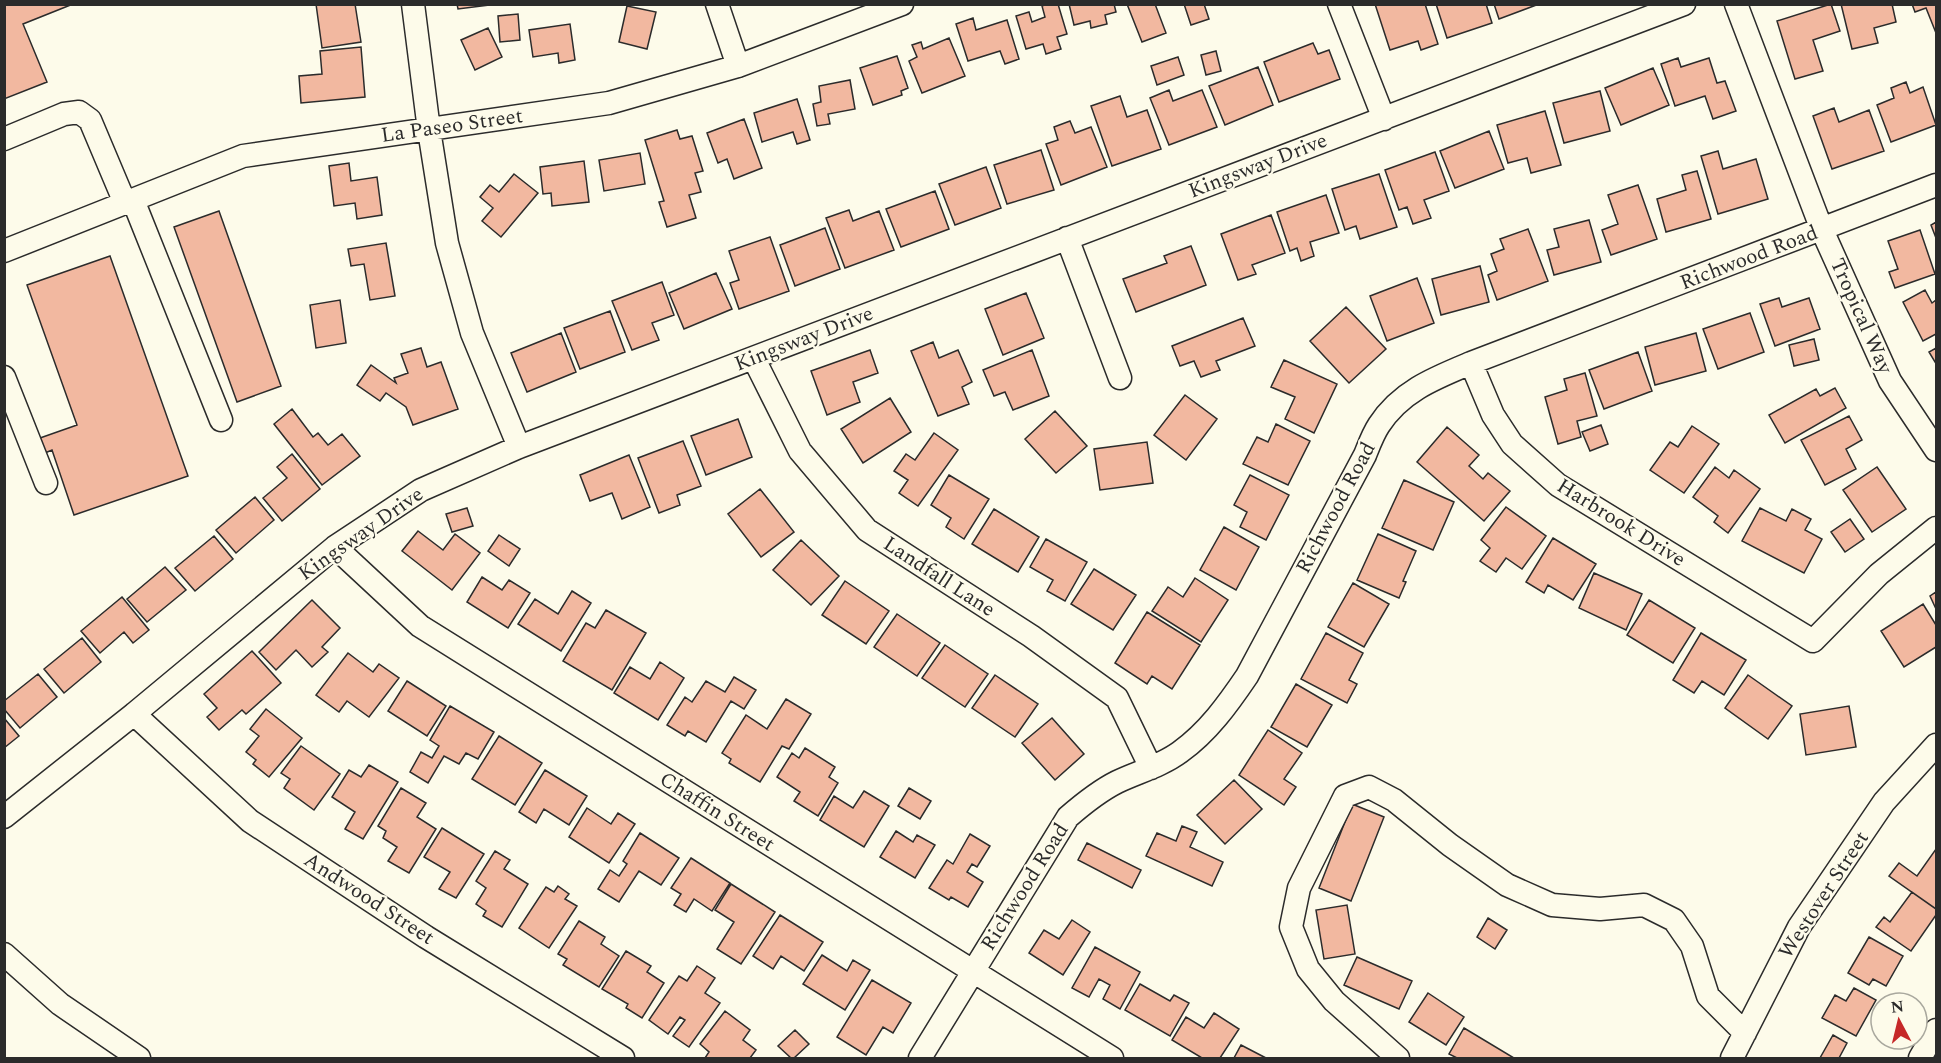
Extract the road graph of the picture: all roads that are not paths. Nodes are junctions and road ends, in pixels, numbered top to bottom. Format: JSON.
{"nodes":[{"id":1,"x":413,"y":4,"type":"edge"},
{"id":2,"x":717,"y":4,"type":"edge"},
{"id":3,"x":902,"y":4,"type":"edge"},
{"id":4,"x":1339,"y":4,"type":"edge"},
{"id":5,"x":1684,"y":4,"type":"edge"},
{"id":6,"x":1736,"y":4,"type":"edge"},
{"id":7,"x":738,"y":66,"type":"junction"},
{"id":8,"x":1384,"y":119,"type":"junction"},
{"id":9,"x":429,"y":130,"type":"junction"},
{"id":10,"x":4,"y":139,"type":"edge"},
{"id":11,"x":1936,"y":185,"type":"edge"},
{"id":12,"x":129,"y":202,"type":"junction"},
{"id":13,"x":1822,"y":230,"type":"junction"},
{"id":14,"x":1066,"y":238,"type":"junction"},
{"id":15,"x":4,"y":251,"type":"edge"},
{"id":16,"x":754,"y":359,"type":"junction"},
{"id":17,"x":1471,"y":363,"type":"junction"},
{"id":18,"x":4,"y":377,"type":"edge"},
{"id":19,"x":1120,"y":378,"type":"dead end"},
{"id":20,"x":221,"y":420,"type":"dead end"},
{"id":21,"x":519,"y":447,"type":"junction"},
{"id":22,"x":1936,"y":450,"type":"edge"},
{"id":23,"x":46,"y":483,"type":"dead end"},
{"id":24,"x":1936,"y":528,"type":"edge"},
{"id":25,"x":335,"y":547,"type":"junction"},
{"id":26,"x":134,"y":714,"type":"junction"},
{"id":27,"x":1936,"y":745,"type":"edge"},
{"id":28,"x":1151,"y":768,"type":"junction"},
{"id":29,"x":4,"y":817,"type":"edge"},
{"id":30,"x":4,"y":954,"type":"edge"},
{"id":31,"x":972,"y":972,"type":"junction"},
{"id":32,"x":1936,"y":1030,"type":"edge"},
{"id":33,"x":1745,"y":1033,"type":"junction"},
{"id":34,"x":139,"y":1059,"type":"edge"},
{"id":35,"x":622,"y":1059,"type":"edge"},
{"id":36,"x":920,"y":1059,"type":"edge"},
{"id":37,"x":1112,"y":1059,"type":"edge"},
{"id":38,"x":1398,"y":1059,"type":"edge"},
{"id":39,"x":1732,"y":1059,"type":"edge"},
{"id":40,"x":1920,"y":1059,"type":"edge"}],
"edges":[{"from":1,"to":9,"type":"street"},
{"from":2,"to":7,"type":"street"},
{"from":3,"to":7,"type":"street","name":"La Paseo Street"},
{"from":4,"to":8,"type":"street"},
{"from":5,"to":8,"type":"street","name":"Kingsway Drive"},
{"from":6,"to":13,"type":"street","name":"Tropical Way"},
{"from":7,"to":9,"type":"street","name":"La Paseo Street"},
{"from":8,"to":14,"type":"street","name":"Kingsway Drive"},
{"from":9,"to":12,"type":"street","name":"La Paseo Street"},
{"from":9,"to":21,"type":"street"},
{"from":10,"to":12,"type":"street"},
{"from":11,"to":13,"type":"street","name":"Richwood Road"},
{"from":12,"to":15,"type":"street","name":"La Paseo Street"},
{"from":12,"to":20,"type":"street"},
{"from":13,"to":17,"type":"street","name":"Richwood Road"},
{"from":13,"to":22,"type":"street","name":"Tropical Way"},
{"from":14,"to":16,"type":"street","name":"Kingsway Drive"},
{"from":14,"to":19,"type":"street"},
{"from":16,"to":21,"type":"street","name":"Kingsway Drive"},
{"from":16,"to":28,"type":"street","name":"Landfall Lane"},
{"from":17,"to":24,"type":"street","name":"Harbrook Drive"},
{"from":17,"to":28,"type":"street","name":"Richwood Road"},
{"from":18,"to":23,"type":"street"},
{"from":21,"to":25,"type":"street","name":"Kingsway Drive"},
{"from":25,"to":26,"type":"street","name":"Kingsway Drive"},
{"from":25,"to":31,"type":"street","name":"Chaffin Street"},
{"from":26,"to":29,"type":"street","name":"Kingsway Drive"},
{"from":26,"to":35,"type":"street","name":"Andwood Street"},
{"from":27,"to":33,"type":"street","name":"Westover Street"},
{"from":28,"to":31,"type":"street","name":"Richwood Road"},
{"from":30,"to":34,"type":"street"},
{"from":31,"to":36,"type":"street","name":"Richwood Road"},
{"from":31,"to":37,"type":"street","name":"Chaffin Street"},
{"from":32,"to":40,"type":"street"},
{"from":33,"to":38,"type":"street"},
{"from":33,"to":39,"type":"street","name":"Westover Street"}]}
